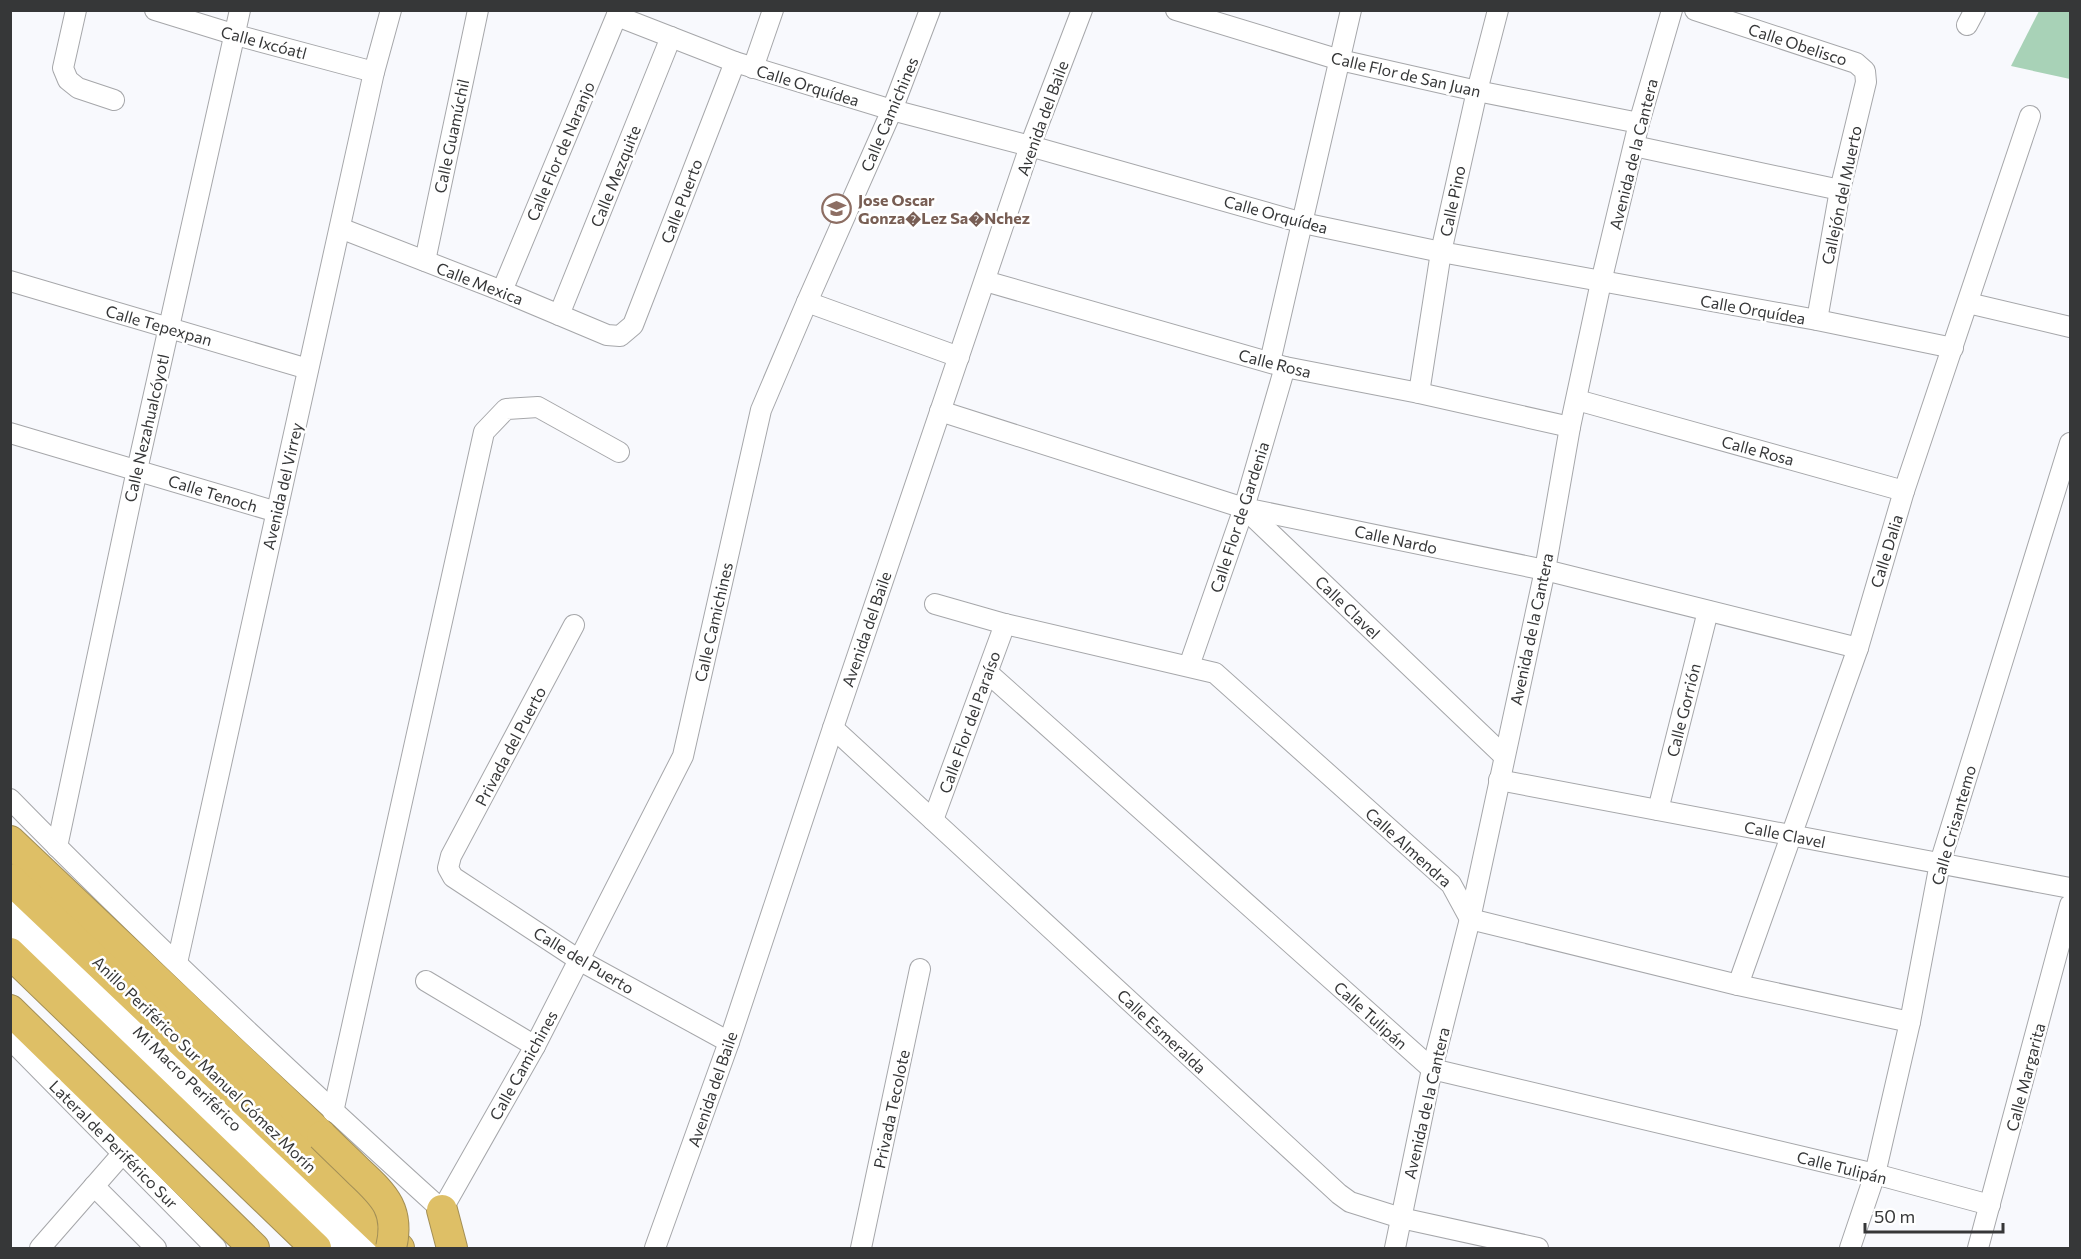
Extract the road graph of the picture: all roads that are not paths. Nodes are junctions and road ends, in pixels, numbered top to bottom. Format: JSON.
{"nodes":[{"id":1,"x":76,"y":10,"type":"edge"},
{"id":2,"x":155,"y":10,"type":"edge"},
{"id":3,"x":240,"y":10,"type":"edge"},
{"id":4,"x":391,"y":10,"type":"edge"},
{"id":5,"x":478,"y":10,"type":"edge"},
{"id":6,"x":773,"y":10,"type":"edge"},
{"id":7,"x":930,"y":10,"type":"edge"},
{"id":8,"x":1082,"y":10,"type":"edge"},
{"id":9,"x":1176,"y":10,"type":"edge"},
{"id":10,"x":1351,"y":10,"type":"edge"},
{"id":11,"x":1498,"y":10,"type":"edge"},
{"id":12,"x":1672,"y":10,"type":"edge"},
{"id":13,"x":1695,"y":10,"type":"edge"},
{"id":14,"x":618,"y":13,"type":"edge"},
{"id":15,"x":236,"y":35,"type":"junction"},
{"id":16,"x":671,"y":37,"type":"junction"},
{"id":17,"x":1340,"y":60,"type":"junction"},
{"id":18,"x":744,"y":65,"type":"junction"},
{"id":19,"x":1865,"y":71,"type":"joint"},
{"id":20,"x":374,"y":72,"type":"junction"},
{"id":21,"x":1476,"y":91,"type":"junction"},
{"id":22,"x":114,"y":100,"type":"dead end"},
{"id":23,"x":892,"y":110,"type":"junction"},
{"id":24,"x":2030,"y":116,"type":"dead end"},
{"id":25,"x":1639,"y":123,"type":"junction"},
{"id":26,"x":1030,"y":146,"type":"junction"},
{"id":27,"x":1634,"y":146,"type":"junction"},
{"id":28,"x":1840,"y":190,"type":"junction"},
{"id":29,"x":1303,"y":223,"type":"junction"},
{"id":30,"x":339,"y":228,"type":"junction"},
{"id":31,"x":1441,"y":252,"type":"junction"},
{"id":32,"x":425,"y":261,"type":"junction"},
{"id":33,"x":985,"y":281,"type":"junction"},
{"id":34,"x":10,"y":282,"type":"edge"},
{"id":35,"x":1601,"y":282,"type":"junction"},
{"id":36,"x":502,"y":291,"type":"junction"},
{"id":37,"x":807,"y":302,"type":"junction"},
{"id":38,"x":1968,"y":303,"type":"junction"},
{"id":39,"x":559,"y":315,"type":"junction"},
{"id":40,"x":1816,"y":320,"type":"junction"},
{"id":41,"x":2070,"y":327,"type":"edge"},
{"id":42,"x":169,"y":328,"type":"junction"},
{"id":43,"x":620,"y":336,"type":"joint"},
{"id":44,"x":1953,"y":348,"type":"junction"},
{"id":45,"x":959,"y":357,"type":"junction"},
{"id":46,"x":1277,"y":365,"type":"junction"},
{"id":47,"x":308,"y":369,"type":"junction"},
{"id":48,"x":1419,"y":393,"type":"junction"},
{"id":49,"x":1577,"y":400,"type":"junction"},
{"id":50,"x":940,"y":411,"type":"junction"},
{"id":51,"x":1570,"y":427,"type":"junction"},
{"id":52,"x":10,"y":433,"type":"edge"},
{"id":53,"x":2070,"y":443,"type":"edge"},
{"id":54,"x":619,"y":452,"type":"dead end"},
{"id":55,"x":137,"y":470,"type":"junction"},
{"id":56,"x":1904,"y":491,"type":"junction"},
{"id":57,"x":1244,"y":508,"type":"junction"},
{"id":58,"x":277,"y":512,"type":"junction"},
{"id":59,"x":1545,"y":570,"type":"junction"},
{"id":60,"x":935,"y":604,"type":"dead end"},
{"id":61,"x":1708,"y":610,"type":"junction"},
{"id":62,"x":1005,"y":624,"type":"junction"},
{"id":63,"x":574,"y":625,"type":"dead end"},
{"id":64,"x":1858,"y":648,"type":"junction"},
{"id":65,"x":1188,"y":666,"type":"junction"},
{"id":66,"x":988,"y":673,"type":"junction"},
{"id":67,"x":833,"y":728,"type":"junction"},
{"id":68,"x":1504,"y":756,"type":"junction"},
{"id":69,"x":1499,"y":780,"type":"junction"},
{"id":70,"x":10,"y":799,"type":"edge"},
{"id":71,"x":1658,"y":810,"type":"junction"},
{"id":72,"x":933,"y":820,"type":"junction"},
{"id":73,"x":1791,"y":835,"type":"junction"},
{"id":74,"x":10,"y":840,"type":"edge"},
{"id":75,"x":57,"y":846,"type":"junction"},
{"id":76,"x":1940,"y":863,"type":"junction"},
{"id":77,"x":448,"y":868,"type":"joint"},
{"id":78,"x":10,"y":879,"type":"edge"},
{"id":79,"x":2070,"y":888,"type":"edge"},
{"id":80,"x":2070,"y":905,"type":"edge"},
{"id":81,"x":10,"y":908,"type":"edge"},
{"id":82,"x":1470,"y":919,"type":"junction"},
{"id":83,"x":10,"y":930,"type":"edge"},
{"id":84,"x":10,"y":953,"type":"edge"},
{"id":85,"x":579,"y":960,"type":"junction"},
{"id":86,"x":177,"y":963,"type":"junction"},
{"id":87,"x":920,"y":969,"type":"dead end"},
{"id":88,"x":426,"y":981,"type":"dead end"},
{"id":89,"x":1738,"y":985,"type":"junction"},
{"id":90,"x":10,"y":1010,"type":"edge"},
{"id":91,"x":1910,"y":1022,"type":"junction"},
{"id":92,"x":10,"y":1039,"type":"edge"},
{"id":93,"x":729,"y":1042,"type":"junction"},
{"id":94,"x":535,"y":1046,"type":"junction"},
{"id":95,"x":1432,"y":1069,"type":"junction"},
{"id":96,"x":327,"y":1124,"type":"junction"},
{"id":97,"x":123,"y":1153,"type":"junction"},
{"id":98,"x":1875,"y":1174,"type":"junction"},
{"id":99,"x":94,"y":1186,"type":"junction"},
{"id":100,"x":1990,"y":1206,"type":"junction"},
{"id":101,"x":442,"y":1210,"type":"junction"},
{"id":102,"x":1401,"y":1218,"type":"junction"},
{"id":103,"x":251,"y":1246,"type":"edge"},
{"id":104,"x":40,"y":1248,"type":"edge"},
{"id":105,"x":156,"y":1248,"type":"edge"},
{"id":106,"x":216,"y":1248,"type":"edge"},
{"id":107,"x":316,"y":1248,"type":"edge"},
{"id":108,"x":342,"y":1248,"type":"edge"},
{"id":109,"x":366,"y":1248,"type":"edge"},
{"id":110,"x":391,"y":1248,"type":"edge"},
{"id":111,"x":399,"y":1248,"type":"edge"},
{"id":112,"x":452,"y":1248,"type":"edge"},
{"id":113,"x":656,"y":1248,"type":"edge"},
{"id":114,"x":861,"y":1248,"type":"edge"},
{"id":115,"x":1395,"y":1248,"type":"edge"},
{"id":116,"x":1538,"y":1248,"type":"edge"},
{"id":117,"x":1850,"y":1248,"type":"edge"},
{"id":118,"x":1978,"y":1248,"type":"edge"}],
"edges":[{"from":1,"to":22,"type":"street"},
{"from":2,"to":15,"type":"street","name":"Calle Ixcóatl"},
{"from":3,"to":15,"type":"street","name":"Calle Nezahualcóyotl"},
{"from":4,"to":20,"type":"street","name":"Avenida del Virrey"},
{"from":5,"to":32,"type":"street","name":"Calle Guamúchil"},
{"from":6,"to":18,"type":"street","name":"Calle Puerto"},
{"from":7,"to":23,"type":"street","name":"Calle Camichines"},
{"from":8,"to":26,"type":"street","name":"Avenida del Baile"},
{"from":9,"to":17,"type":"street","name":"Calle Flor de San Juan"},
{"from":10,"to":17,"type":"street","name":"Calle Flor de Gardenia"},
{"from":11,"to":21,"type":"street","name":"Calle Pino"},
{"from":12,"to":25,"type":"street","name":"Avenida de la Cantera"},
{"from":13,"to":19,"type":"street","name":"Calle Obelisco"},
{"from":14,"to":16,"type":"street","name":"Calle Orquídea"},
{"from":14,"to":36,"type":"street","name":"Calle Flor de Naranjo"},
{"from":15,"to":20,"type":"street","name":"Calle Ixcóatl"},
{"from":15,"to":42,"type":"street","name":"Calle Nezahualcóyotl"},
{"from":16,"to":18,"type":"street","name":"Calle Orquídea"},
{"from":16,"to":39,"type":"street","name":"Calle Mezquite"},
{"from":17,"to":21,"type":"street","name":"Calle Flor de San Juan"},
{"from":17,"to":29,"type":"street","name":"Calle Flor de Gardenia"},
{"from":18,"to":23,"type":"street","name":"Calle Orquídea"},
{"from":18,"to":43,"type":"street","name":"Calle Puerto"},
{"from":19,"to":28,"type":"street","name":"Callejón del Muerto"},
{"from":20,"to":30,"type":"street","name":"Avenida del Virrey"},
{"from":21,"to":25,"type":"street","name":"Calle Flor de San Juan"},
{"from":21,"to":31,"type":"street","name":"Calle Pino"},
{"from":23,"to":26,"type":"street","name":"Calle Orquídea"},
{"from":23,"to":37,"type":"street","name":"Calle Camichines"},
{"from":24,"to":38,"type":"street","name":"Calle Dalia"},
{"from":25,"to":27,"type":"street","name":"Avenida de la Cantera"},
{"from":26,"to":29,"type":"street","name":"Calle Orquídea"},
{"from":26,"to":33,"type":"street","name":"Avenida del Baile"},
{"from":27,"to":28,"type":"street"},
{"from":27,"to":35,"type":"street","name":"Avenida de la Cantera"},
{"from":28,"to":40,"type":"street","name":"Callejón del Muerto"},
{"from":29,"to":31,"type":"street","name":"Calle Orquídea"},
{"from":29,"to":46,"type":"street","name":"Calle Flor de Gardenia"},
{"from":30,"to":32,"type":"street","name":"Calle Mexica"},
{"from":30,"to":47,"type":"street","name":"Avenida del Virrey"},
{"from":31,"to":35,"type":"street","name":"Calle Orquídea"},
{"from":31,"to":48,"type":"street","name":"Calle Pino"},
{"from":32,"to":36,"type":"street","name":"Calle Mexica"},
{"from":33,"to":45,"type":"street","name":"Avenida del Baile"},
{"from":33,"to":46,"type":"street","name":"Calle Rosa"},
{"from":34,"to":42,"type":"street","name":"Calle Tepexpan"},
{"from":35,"to":40,"type":"street","name":"Calle Orquídea"},
{"from":35,"to":49,"type":"street","name":"Avenida de la Cantera"},
{"from":36,"to":39,"type":"street","name":"Calle Mexica"},
{"from":37,"to":45,"type":"street"},
{"from":37,"to":85,"type":"street","name":"Calle Camichines"},
{"from":38,"to":41,"type":"street"},
{"from":38,"to":44,"type":"street","name":"Calle Dalia"},
{"from":39,"to":43,"type":"street","name":"Calle Mexica"},
{"from":40,"to":44,"type":"street","name":"Calle Orquídea"},
{"from":42,"to":47,"type":"street","name":"Calle Tepexpan"},
{"from":42,"to":55,"type":"street","name":"Calle Nezahualcóyotl"},
{"from":44,"to":56,"type":"street","name":"Calle Dalia"},
{"from":45,"to":50,"type":"street","name":"Avenida del Baile"},
{"from":46,"to":48,"type":"street","name":"Calle Rosa"},
{"from":46,"to":57,"type":"street","name":"Calle Flor de Gardenia"},
{"from":47,"to":58,"type":"street","name":"Avenida del Virrey"},
{"from":48,"to":51,"type":"street","name":"Calle Rosa"},
{"from":49,"to":51,"type":"street","name":"Avenida de la Cantera"},
{"from":49,"to":56,"type":"street","name":"Calle Rosa"},
{"from":50,"to":57,"type":"street","name":"Calle Nardo"},
{"from":50,"to":67,"type":"street","name":"Avenida del Baile"},
{"from":51,"to":59,"type":"street","name":"Avenida de la Cantera"},
{"from":52,"to":55,"type":"street","name":"Calle Tenoch"},
{"from":53,"to":76,"type":"street","name":"Calle Crisantemo"},
{"from":54,"to":96,"type":"street"},
{"from":55,"to":58,"type":"street","name":"Calle Tenoch"},
{"from":55,"to":75,"type":"street","name":"Calle Nezahualcóyotl"},
{"from":56,"to":64,"type":"street","name":"Calle Dalia"},
{"from":57,"to":59,"type":"street","name":"Calle Nardo"},
{"from":57,"to":65,"type":"street","name":"Calle Flor de Gardenia"},
{"from":57,"to":68,"type":"street","name":"Calle Clavel"},
{"from":58,"to":86,"type":"street","name":"Avenida del Virrey"},
{"from":59,"to":61,"type":"street","name":"Calle Nardo"},
{"from":59,"to":68,"type":"street","name":"Avenida de la Cantera"},
{"from":60,"to":62,"type":"street","name":"Calle Almendra"},
{"from":61,"to":64,"type":"street","name":"Calle Nardo"},
{"from":61,"to":71,"type":"street","name":"Calle Gorrión"},
{"from":62,"to":65,"type":"street","name":"Calle Almendra"},
{"from":62,"to":66,"type":"street","name":"Calle Flor del Paraíso"},
{"from":63,"to":77,"type":"street","name":"Privada del Puerto"},
{"from":64,"to":73,"type":"street","name":"Calle Dalia"},
{"from":65,"to":82,"type":"street","name":"Calle Almendra"},
{"from":66,"to":72,"type":"street","name":"Calle Flor del Paraíso"},
{"from":66,"to":95,"type":"street","name":"Calle Tulipán"},
{"from":67,"to":72,"type":"street","name":"Calle Esmeralda"},
{"from":67,"to":93,"type":"street","name":"Avenida del Baile"},
{"from":68,"to":69,"type":"street","name":"Avenida de la Cantera"},
{"from":69,"to":71,"type":"street","name":"Calle Clavel"},
{"from":69,"to":82,"type":"street","name":"Avenida de la Cantera"},
{"from":70,"to":75,"type":"street"},
{"from":71,"to":73,"type":"street","name":"Calle Clavel"},
{"from":72,"to":102,"type":"street","name":"Calle Esmeralda"},
{"from":73,"to":76,"type":"street","name":"Calle Clavel"},
{"from":73,"to":89,"type":"street","name":"Calle Dalia"},
{"from":74,"to":96,"type":"highway"},
{"from":75,"to":86,"type":"street"},
{"from":76,"to":79,"type":"street","name":"Calle Clavel"},
{"from":76,"to":91,"type":"street","name":"Calle Crisantemo"},
{"from":77,"to":85,"type":"street","name":"Calle del Puerto"},
{"from":78,"to":111,"type":"highway","name":"Anillo Periférico Sur Manuel Gómez Morín"},
{"from":80,"to":100,"type":"street","name":"Calle Margarita"},
{"from":81,"to":109,"type":"street","name":"Mi Macro Periférico"},
{"from":82,"to":89,"type":"street"},
{"from":82,"to":95,"type":"street","name":"Avenida de la Cantera"},
{"from":83,"to":108,"type":"street","name":"Mi Macro Periférico"},
{"from":84,"to":107,"type":"highway"},
{"from":85,"to":93,"type":"street","name":"Calle del Puerto"},
{"from":85,"to":94,"type":"street","name":"Calle Camichines"},
{"from":86,"to":96,"type":"street"},
{"from":87,"to":114,"type":"street","name":"Privada Tecolote"},
{"from":88,"to":94,"type":"street"},
{"from":89,"to":91,"type":"street"},
{"from":90,"to":103,"type":"highway"},
{"from":91,"to":98,"type":"street","name":"Calle Crisantemo"},
{"from":92,"to":97,"type":"street","name":"Lateral de Periférico Sur"},
{"from":93,"to":113,"type":"street","name":"Avenida del Baile"},
{"from":94,"to":101,"type":"street","name":"Calle Camichines"},
{"from":95,"to":98,"type":"street","name":"Calle Tulipán"},
{"from":95,"to":102,"type":"street","name":"Avenida de la Cantera"},
{"from":96,"to":101,"type":"street"},
{"from":96,"to":110,"type":"highway","bridge":true},
{"from":97,"to":99,"type":"street"},
{"from":97,"to":106,"type":"street","name":"Lateral de Periférico Sur"},
{"from":98,"to":100,"type":"street","name":"Calle Tulipán"},
{"from":98,"to":117,"type":"street","name":"Calle Crisantemo"},
{"from":99,"to":104,"type":"street"},
{"from":99,"to":105,"type":"street"},
{"from":100,"to":118,"type":"street","name":"Calle Margarita"},
{"from":101,"to":112,"type":"highway"},
{"from":102,"to":115,"type":"street","name":"Avenida de la Cantera"},
{"from":102,"to":116,"type":"street","name":"Calle Esmeralda"}]}
